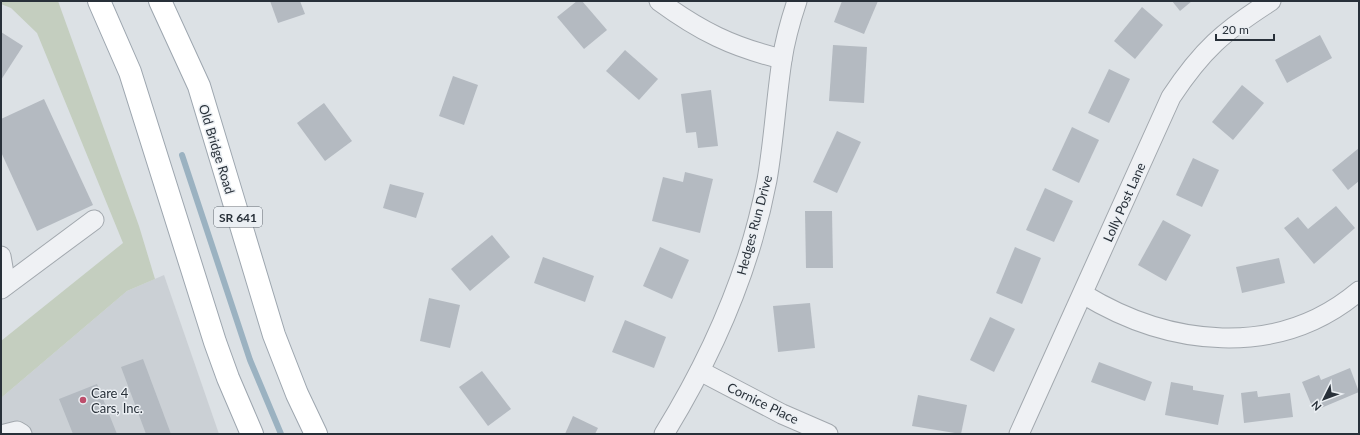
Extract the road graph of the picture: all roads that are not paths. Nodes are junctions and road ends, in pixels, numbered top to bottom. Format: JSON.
{"nodes":[{"id":1,"x":99,"y":1,"type":"edge"},
{"id":2,"x":160,"y":1,"type":"edge"},
{"id":3,"x":659,"y":1,"type":"edge"},
{"id":4,"x":797,"y":1,"type":"edge"},
{"id":5,"x":1271,"y":1,"type":"edge"},
{"id":6,"x":782,"y":59,"type":"junction"},
{"id":7,"x":94,"y":220,"type":"dead end"},
{"id":8,"x":1,"y":256,"type":"edge"},
{"id":9,"x":3,"y":287,"type":"edge"},
{"id":10,"x":1359,"y":291,"type":"edge"},
{"id":11,"x":1082,"y":294,"type":"junction"},
{"id":12,"x":700,"y":371,"type":"junction"},
{"id":13,"x":5,"y":434,"type":"edge"},
{"id":14,"x":22,"y":434,"type":"edge"},
{"id":15,"x":252,"y":434,"type":"edge"},
{"id":16,"x":316,"y":434,"type":"edge"},
{"id":17,"x":664,"y":434,"type":"edge"},
{"id":18,"x":828,"y":434,"type":"edge"},
{"id":19,"x":1019,"y":434,"type":"edge"}],
"edges":[{"from":1,"to":15,"type":"main road"},
{"from":2,"to":16,"type":"main road","name":"Old Bridge Road","number":"SR 641"},
{"from":3,"to":6,"type":"street"},
{"from":4,"to":6,"type":"street","name":"Hedges Run Drive"},
{"from":5,"to":11,"type":"street","name":"Lolly Post Lane"},
{"from":6,"to":12,"type":"street","name":"Hedges Run Drive"},
{"from":7,"to":9,"type":"street"},
{"from":8,"to":9,"type":"street"},
{"from":10,"to":11,"type":"street"},
{"from":11,"to":19,"type":"street","name":"Lolly Post Lane"},
{"from":12,"to":17,"type":"street","name":"Hedges Run Drive"},
{"from":12,"to":18,"type":"street","name":"Cornice Place"},
{"from":13,"to":14,"type":"street"}]}
